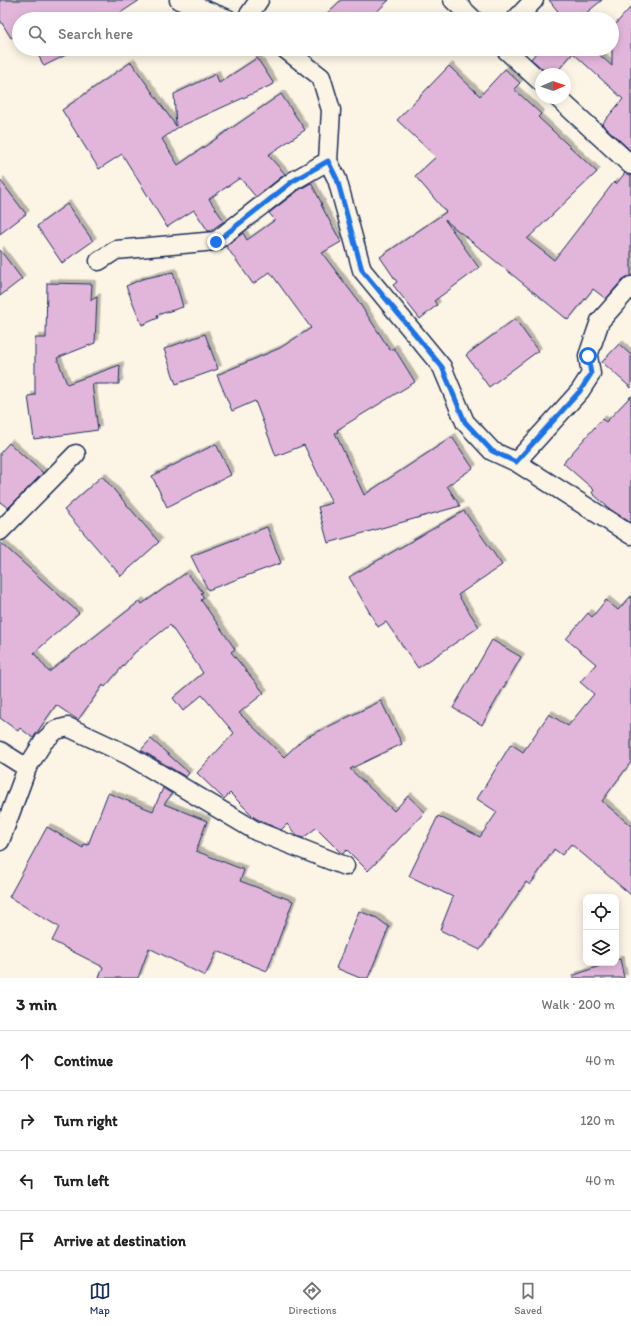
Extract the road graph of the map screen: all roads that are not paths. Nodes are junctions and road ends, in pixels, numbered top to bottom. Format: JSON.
{"nodes":[{"id":1,"x":180,"y":0,"type":"edge"},
{"id":2,"x":259,"y":0,"type":"edge"},
{"id":3,"x":453,"y":0,"type":"edge"},
{"id":4,"x":534,"y":0,"type":"edge"},
{"id":5,"x":210,"y":12,"type":"edge"},
{"id":6,"x":251,"y":12,"type":"edge"},
{"id":7,"x":466,"y":12,"type":"edge"},
{"id":8,"x":523,"y":12,"type":"edge"},
{"id":9,"x":294,"y":56,"type":"edge"},
{"id":10,"x":513,"y":56,"type":"edge"},
{"id":11,"x":535,"y":76,"type":"edge"},
{"id":12,"x":565,"y":104,"type":"edge"},
{"id":13,"x":328,"y":161,"type":"junction"},
{"id":14,"x":631,"y":165,"type":"edge"},
{"id":15,"x":100,"y":261,"type":"dead end"},
{"id":16,"x":631,"y":286,"type":"edge"},
{"id":17,"x":76,"y":454,"type":"dead end"},
{"id":18,"x":516,"y":462,"type":"junction"},
{"id":19,"x":0,"y":531,"type":"edge"},
{"id":20,"x":631,"y":535,"type":"edge"},
{"id":21,"x":0,"y":751,"type":"edge"},
{"id":22,"x":27,"y":768,"type":"junction"},
{"id":23,"x":0,"y":841,"type":"edge"},
{"id":24,"x":345,"y":866,"type":"dead end"}],
"edges":[{"from":1,"to":5,"type":"street"},
{"from":2,"to":6,"type":"street"},
{"from":3,"to":7,"type":"street"},
{"from":4,"to":8,"type":"street"},
{"from":9,"to":13,"type":"street"},
{"from":10,"to":11,"type":"street"},
{"from":12,"to":14,"type":"street"},
{"from":13,"to":15,"type":"street"},
{"from":13,"to":18,"type":"street"},
{"from":16,"to":18,"type":"street"},
{"from":17,"to":19,"type":"street"},
{"from":18,"to":20,"type":"street"},
{"from":21,"to":22,"type":"street"},
{"from":22,"to":23,"type":"street"},
{"from":22,"to":24,"type":"street"}]}
